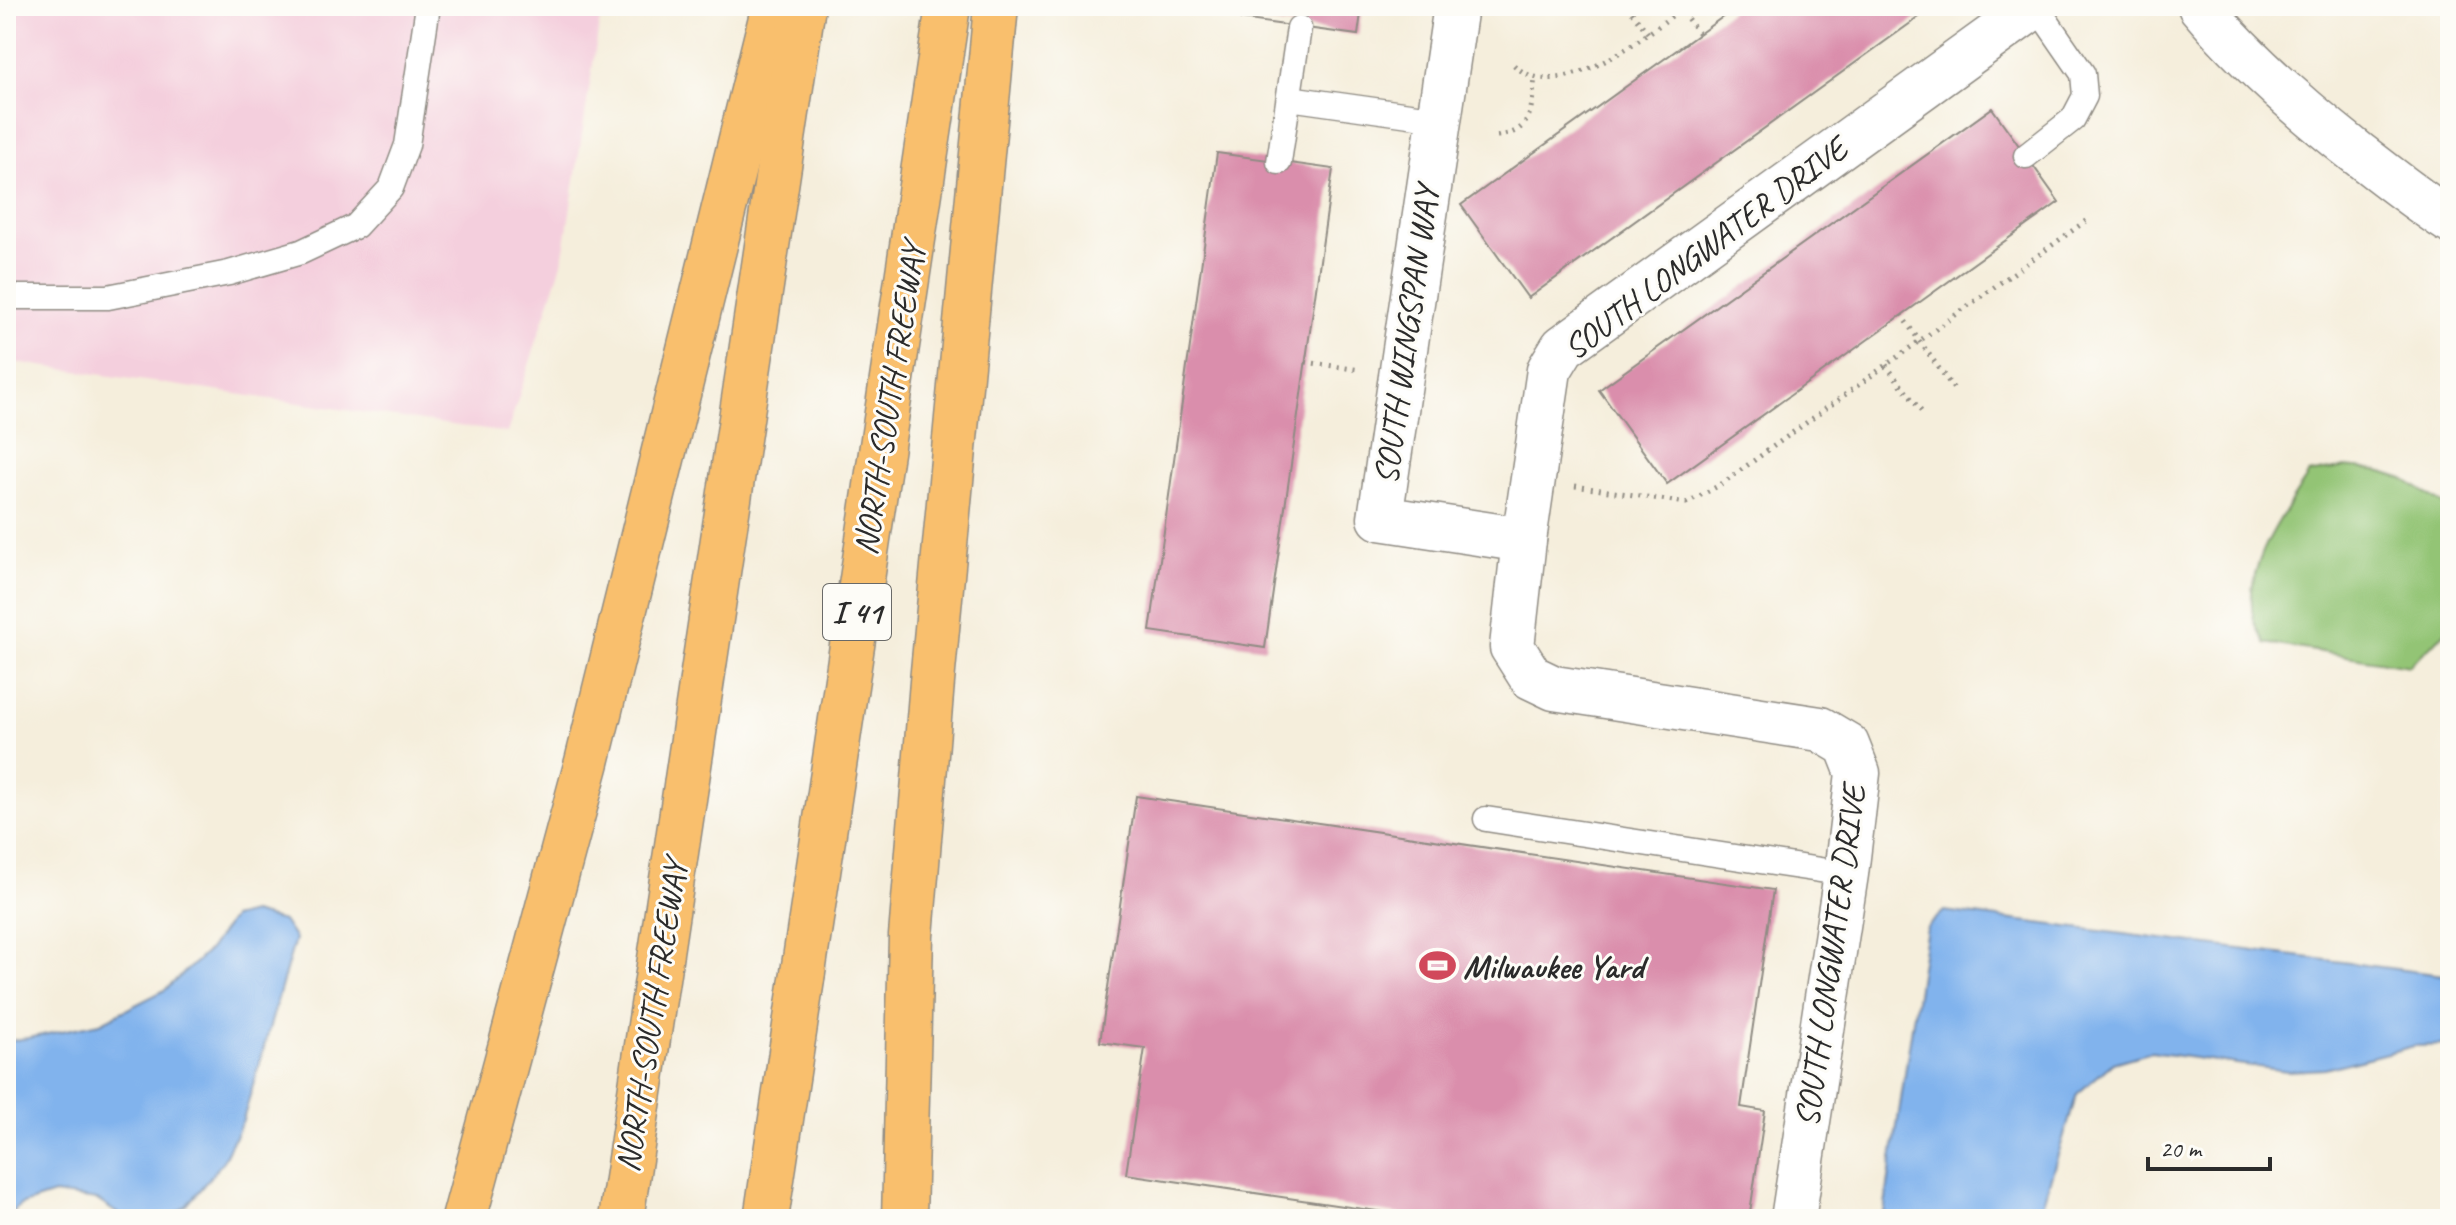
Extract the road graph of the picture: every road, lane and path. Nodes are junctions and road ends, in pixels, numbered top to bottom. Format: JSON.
{"nodes":[{"id":1,"x":428,"y":6,"type":"edge"},
{"id":2,"x":774,"y":6,"type":"edge"},
{"id":3,"x":803,"y":6,"type":"edge"},
{"id":4,"x":948,"y":6,"type":"edge"},
{"id":5,"x":996,"y":6,"type":"edge"},
{"id":6,"x":1456,"y":6,"type":"edge"},
{"id":7,"x":1627,"y":6,"type":"edge"},
{"id":8,"x":2036,"y":6,"type":"edge"},
{"id":9,"x":2200,"y":6,"type":"edge"},
{"id":10,"x":1682,"y":7,"type":"edge"},
{"id":11,"x":1299,"y":28,"type":"dead end"},
{"id":12,"x":1648,"y":33,"type":"junction"},
{"id":13,"x":1699,"y":34,"type":"dead end"},
{"id":14,"x":1514,"y":65,"type":"dead end"},
{"id":15,"x":1535,"y":77,"type":"junction"},
{"id":16,"x":1289,"y":98,"type":"junction"},
{"id":17,"x":1438,"y":119,"type":"junction"},
{"id":18,"x":1497,"y":136,"type":"dead end"},
{"id":19,"x":2026,"y":156,"type":"dead end"},
{"id":20,"x":1279,"y":162,"type":"dead end"},
{"id":21,"x":2450,"y":221,"type":"edge"},
{"id":22,"x":2090,"y":223,"type":"dead end"},
{"id":23,"x":6,"y":297,"type":"edge"},
{"id":24,"x":1901,"y":315,"type":"dead end"},
{"id":25,"x":1919,"y":341,"type":"junction"},
{"id":26,"x":1306,"y":362,"type":"dead end"},
{"id":27,"x":1886,"y":365,"type":"junction"},
{"id":28,"x":1400,"y":376,"type":"junction"},
{"id":29,"x":1956,"y":392,"type":"dead end"},
{"id":30,"x":1924,"y":415,"type":"dead end"},
{"id":31,"x":1573,"y":486,"type":"dead end"},
{"id":32,"x":1524,"y":540,"type":"junction"},
{"id":33,"x":1486,"y":819,"type":"dead end"},
{"id":34,"x":1846,"y":874,"type":"junction"},
{"id":35,"x":464,"y":1219,"type":"edge"},
{"id":36,"x":621,"y":1219,"type":"edge"},
{"id":37,"x":766,"y":1219,"type":"edge"},
{"id":38,"x":904,"y":1219,"type":"edge"},
{"id":39,"x":1793,"y":1219,"type":"edge"}],
"edges":[{"from":1,"to":23,"type":"lane"},
{"from":2,"to":35,"type":"highway"},
{"from":3,"to":36,"type":"highway","name":"NORTH-SOUTH FREEWAY"},
{"from":4,"to":37,"type":"highway","name":"NORTH-SOUTH FREEWAY","number":"I 41"},
{"from":5,"to":38,"type":"highway"},
{"from":6,"to":17,"type":"street","name":"SOUTH WINGSPAN WAY"},
{"from":7,"to":12,"type":"path"},
{"from":8,"to":19,"type":"lane"},
{"from":8,"to":32,"type":"street","name":"SOUTH LONGWATER DRIVE"},
{"from":9,"to":21,"type":"street"},
{"from":10,"to":12,"type":"path"},
{"from":10,"to":13,"type":"path"},
{"from":11,"to":16,"type":"lane"},
{"from":12,"to":15,"type":"path"},
{"from":14,"to":15,"type":"path"},
{"from":15,"to":18,"type":"path"},
{"from":16,"to":17,"type":"lane"},
{"from":16,"to":20,"type":"lane"},
{"from":17,"to":28,"type":"street","name":"SOUTH WINGSPAN WAY"},
{"from":22,"to":25,"type":"path"},
{"from":24,"to":25,"type":"path"},
{"from":25,"to":27,"type":"path"},
{"from":25,"to":29,"type":"path"},
{"from":26,"to":28,"type":"path"},
{"from":27,"to":30,"type":"path"},
{"from":27,"to":31,"type":"path"},
{"from":28,"to":32,"type":"street","name":"SOUTH WINGSPAN WAY"},
{"from":32,"to":34,"type":"street","name":"SOUTH LONGWATER DRIVE"},
{"from":33,"to":34,"type":"lane"},
{"from":34,"to":39,"type":"street","name":"SOUTH LONGWATER DRIVE"}]}
